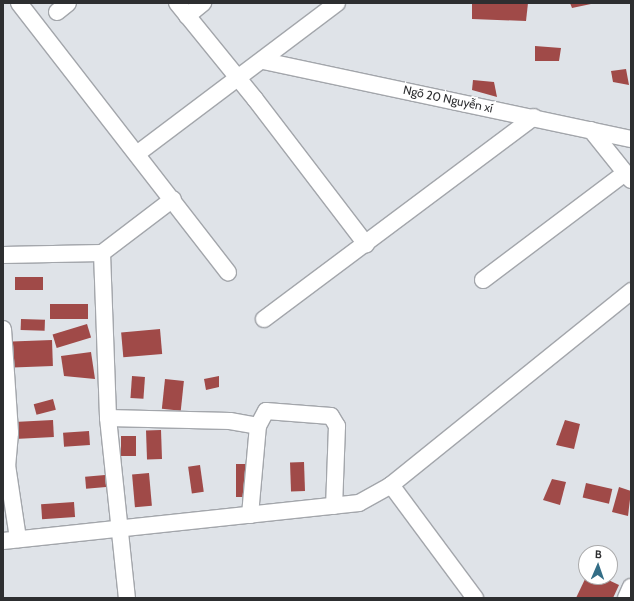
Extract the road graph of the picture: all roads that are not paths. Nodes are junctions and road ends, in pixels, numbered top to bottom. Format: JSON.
{"nodes":[{"id":1,"x":19,"y":3,"type":"edge"},
{"id":2,"x":177,"y":3,"type":"edge"},
{"id":3,"x":203,"y":3,"type":"edge"},
{"id":4,"x":337,"y":3,"type":"edge"},
{"id":5,"x":187,"y":16,"type":"junction"},
{"id":6,"x":264,"y":61,"type":"junction"},
{"id":7,"x":239,"y":80,"type":"junction"},
{"id":8,"x":534,"y":117,"type":"junction"},
{"id":9,"x":591,"y":130,"type":"junction"},
{"id":10,"x":631,"y":139,"type":"edge"},
{"id":11,"x":138,"y":153,"type":"junction"},
{"id":12,"x":628,"y":177,"type":"edge"},
{"id":13,"x":173,"y":199,"type":"junction"},
{"id":14,"x":366,"y":244,"type":"junction"},
{"id":15,"x":102,"y":253,"type":"junction"},
{"id":16,"x":3,"y":255,"type":"edge"},
{"id":17,"x":228,"y":272,"type":"dead end"},
{"id":18,"x":483,"y":280,"type":"dead end"},
{"id":19,"x":631,"y":291,"type":"edge"},
{"id":20,"x":264,"y":319,"type":"dead end"},
{"id":21,"x":3,"y":329,"type":"edge"},
{"id":22,"x":108,"y":418,"type":"junction"},
{"id":23,"x":258,"y":426,"type":"junction"},
{"id":24,"x":391,"y":485,"type":"junction"},
{"id":25,"x":334,"y":506,"type":"junction"},
{"id":26,"x":250,"y":515,"type":"junction"},
{"id":27,"x":118,"y":528,"type":"junction"},
{"id":28,"x":10,"y":540,"type":"edge"},
{"id":29,"x":631,"y":587,"type":"edge"},
{"id":30,"x":127,"y":598,"type":"edge"},
{"id":31,"x":474,"y":598,"type":"edge"},
{"id":32,"x":627,"y":598,"type":"edge"}],
"edges":[{"from":1,"to":11,"type":"street"},
{"from":2,"to":5,"type":"street"},
{"from":3,"to":5,"type":"street"},
{"from":4,"to":6,"type":"street"},
{"from":5,"to":7,"type":"street"},
{"from":6,"to":7,"type":"street"},
{"from":6,"to":8,"type":"street","name":"Ngõ 20 Nguyễn xí"},
{"from":7,"to":11,"type":"street"},
{"from":7,"to":14,"type":"street"},
{"from":8,"to":9,"type":"street","name":"Ngõ 20 Nguyễn xí"},
{"from":8,"to":14,"type":"street"},
{"from":9,"to":10,"type":"street","name":"Ngõ 20 Nguyễn xí"},
{"from":9,"to":12,"type":"street"},
{"from":11,"to":13,"type":"street"},
{"from":12,"to":18,"type":"street"},
{"from":13,"to":15,"type":"street"},
{"from":13,"to":17,"type":"street"},
{"from":14,"to":20,"type":"street"},
{"from":15,"to":16,"type":"street"},
{"from":15,"to":22,"type":"street"},
{"from":19,"to":24,"type":"street"},
{"from":21,"to":28,"type":"street"},
{"from":22,"to":23,"type":"street"},
{"from":22,"to":27,"type":"street"},
{"from":23,"to":25,"type":"street"},
{"from":23,"to":26,"type":"street"},
{"from":24,"to":25,"type":"street"},
{"from":24,"to":31,"type":"street"},
{"from":25,"to":26,"type":"street"},
{"from":26,"to":27,"type":"street"},
{"from":27,"to":28,"type":"street"},
{"from":27,"to":30,"type":"street"},
{"from":29,"to":32,"type":"street"}]}
